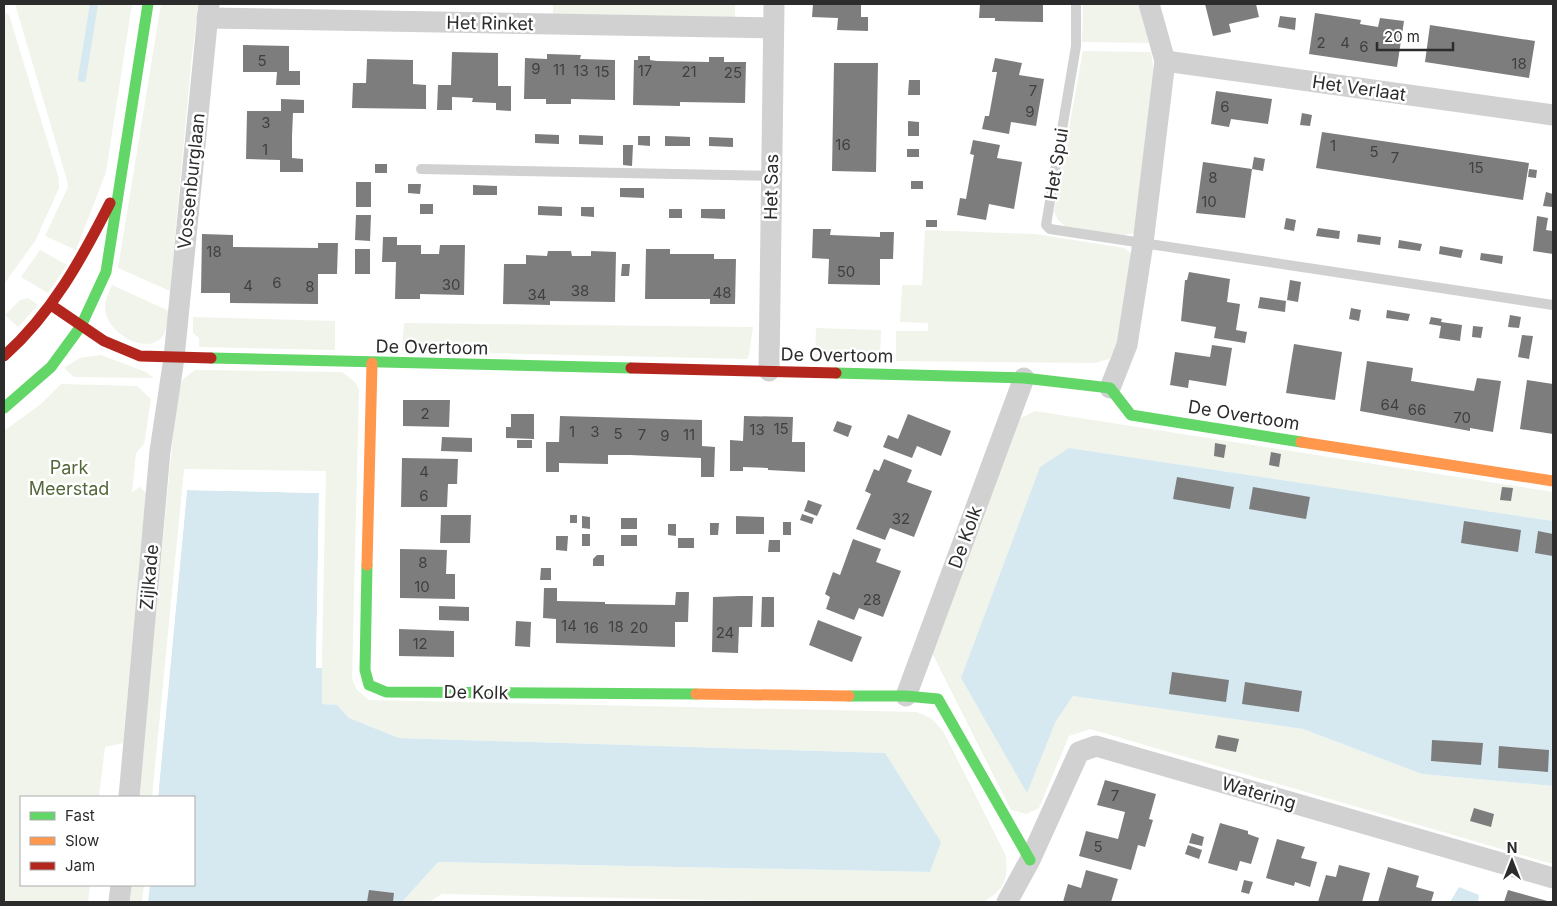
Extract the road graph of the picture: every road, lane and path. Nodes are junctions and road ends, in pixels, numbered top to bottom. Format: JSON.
{"nodes":[{"id":1,"x":148,"y":4,"type":"edge"},
{"id":2,"x":774,"y":4,"type":"edge"},
{"id":3,"x":1076,"y":4,"type":"edge"},
{"id":4,"x":1149,"y":4,"type":"edge"},
{"id":5,"x":208,"y":11,"type":"edge"},
{"id":6,"x":773,"y":28,"type":"junction"},
{"id":7,"x":1165,"y":61,"type":"junction"},
{"id":8,"x":1553,"y":116,"type":"edge"},
{"id":9,"x":421,"y":170,"type":"dead end"},
{"id":10,"x":771,"y":176,"type":"junction"},
{"id":11,"x":119,"y":186,"type":"junction"},
{"id":12,"x":1143,"y":243,"type":"junction"},
{"id":13,"x":51,"y":305,"type":"junction"},
{"id":14,"x":1553,"y":305,"type":"edge"},
{"id":15,"x":81,"y":326,"type":"junction"},
{"id":16,"x":4,"y":356,"type":"edge"},
{"id":17,"x":174,"y":358,"type":"junction"},
{"id":18,"x":372,"y":363,"type":"junction"},
{"id":19,"x":768,"y":371,"type":"junction"},
{"id":20,"x":1024,"y":378,"type":"junction"},
{"id":21,"x":1110,"y":388,"type":"junction"},
{"id":22,"x":4,"y":408,"type":"edge"},
{"id":23,"x":1553,"y":481,"type":"edge"},
{"id":24,"x":906,"y":696,"type":"junction"},
{"id":25,"x":129,"y":796,"type":"edge"},
{"id":26,"x":1030,"y":860,"type":"junction"},
{"id":27,"x":1553,"y":878,"type":"edge"},
{"id":28,"x":120,"y":886,"type":"edge"},
{"id":29,"x":119,"y":902,"type":"edge"},
{"id":30,"x":1007,"y":902,"type":"edge"}],
"edges":[{"from":1,"to":11,"type":"street"},
{"from":2,"to":6,"type":"street","name":"Het Sas"},
{"from":3,"to":12,"type":"lane","name":"Het Spui"},
{"from":4,"to":7,"type":"street"},
{"from":5,"to":6,"type":"street","name":"Het Rinket"},
{"from":5,"to":17,"type":"street","name":"Vossenburglaan"},
{"from":6,"to":10,"type":"street","name":"Het Sas"},
{"from":7,"to":8,"type":"street","name":"Het Verlaat"},
{"from":7,"to":12,"type":"street"},
{"from":9,"to":10,"type":"lane"},
{"from":10,"to":19,"type":"street","name":"Het Sas"},
{"from":11,"to":13,"type":"street"},
{"from":11,"to":15,"type":"street"},
{"from":12,"to":14,"type":"lane"},
{"from":12,"to":21,"type":"street"},
{"from":13,"to":15,"type":"street"},
{"from":13,"to":16,"type":"street"},
{"from":15,"to":17,"type":"street","name":"De Overtoom"},
{"from":15,"to":22,"type":"street"},
{"from":17,"to":18,"type":"street","name":"De Overtoom"},
{"from":17,"to":25,"type":"street","name":"Zijlkade"},
{"from":18,"to":19,"type":"street","name":"De Overtoom"},
{"from":18,"to":24,"type":"street","name":"De Kolk"},
{"from":19,"to":20,"type":"street","name":"De Overtoom"},
{"from":20,"to":21,"type":"street","name":"De Overtoom"},
{"from":20,"to":24,"type":"street","name":"De Kolk"},
{"from":21,"to":23,"type":"street","name":"De Overtoom"},
{"from":24,"to":26,"type":"street","name":"De Kolk"},
{"from":26,"to":27,"type":"street","name":"Watering"},
{"from":26,"to":30,"type":"street","name":"Watering"},
{"from":28,"to":29,"type":"street"}]}
